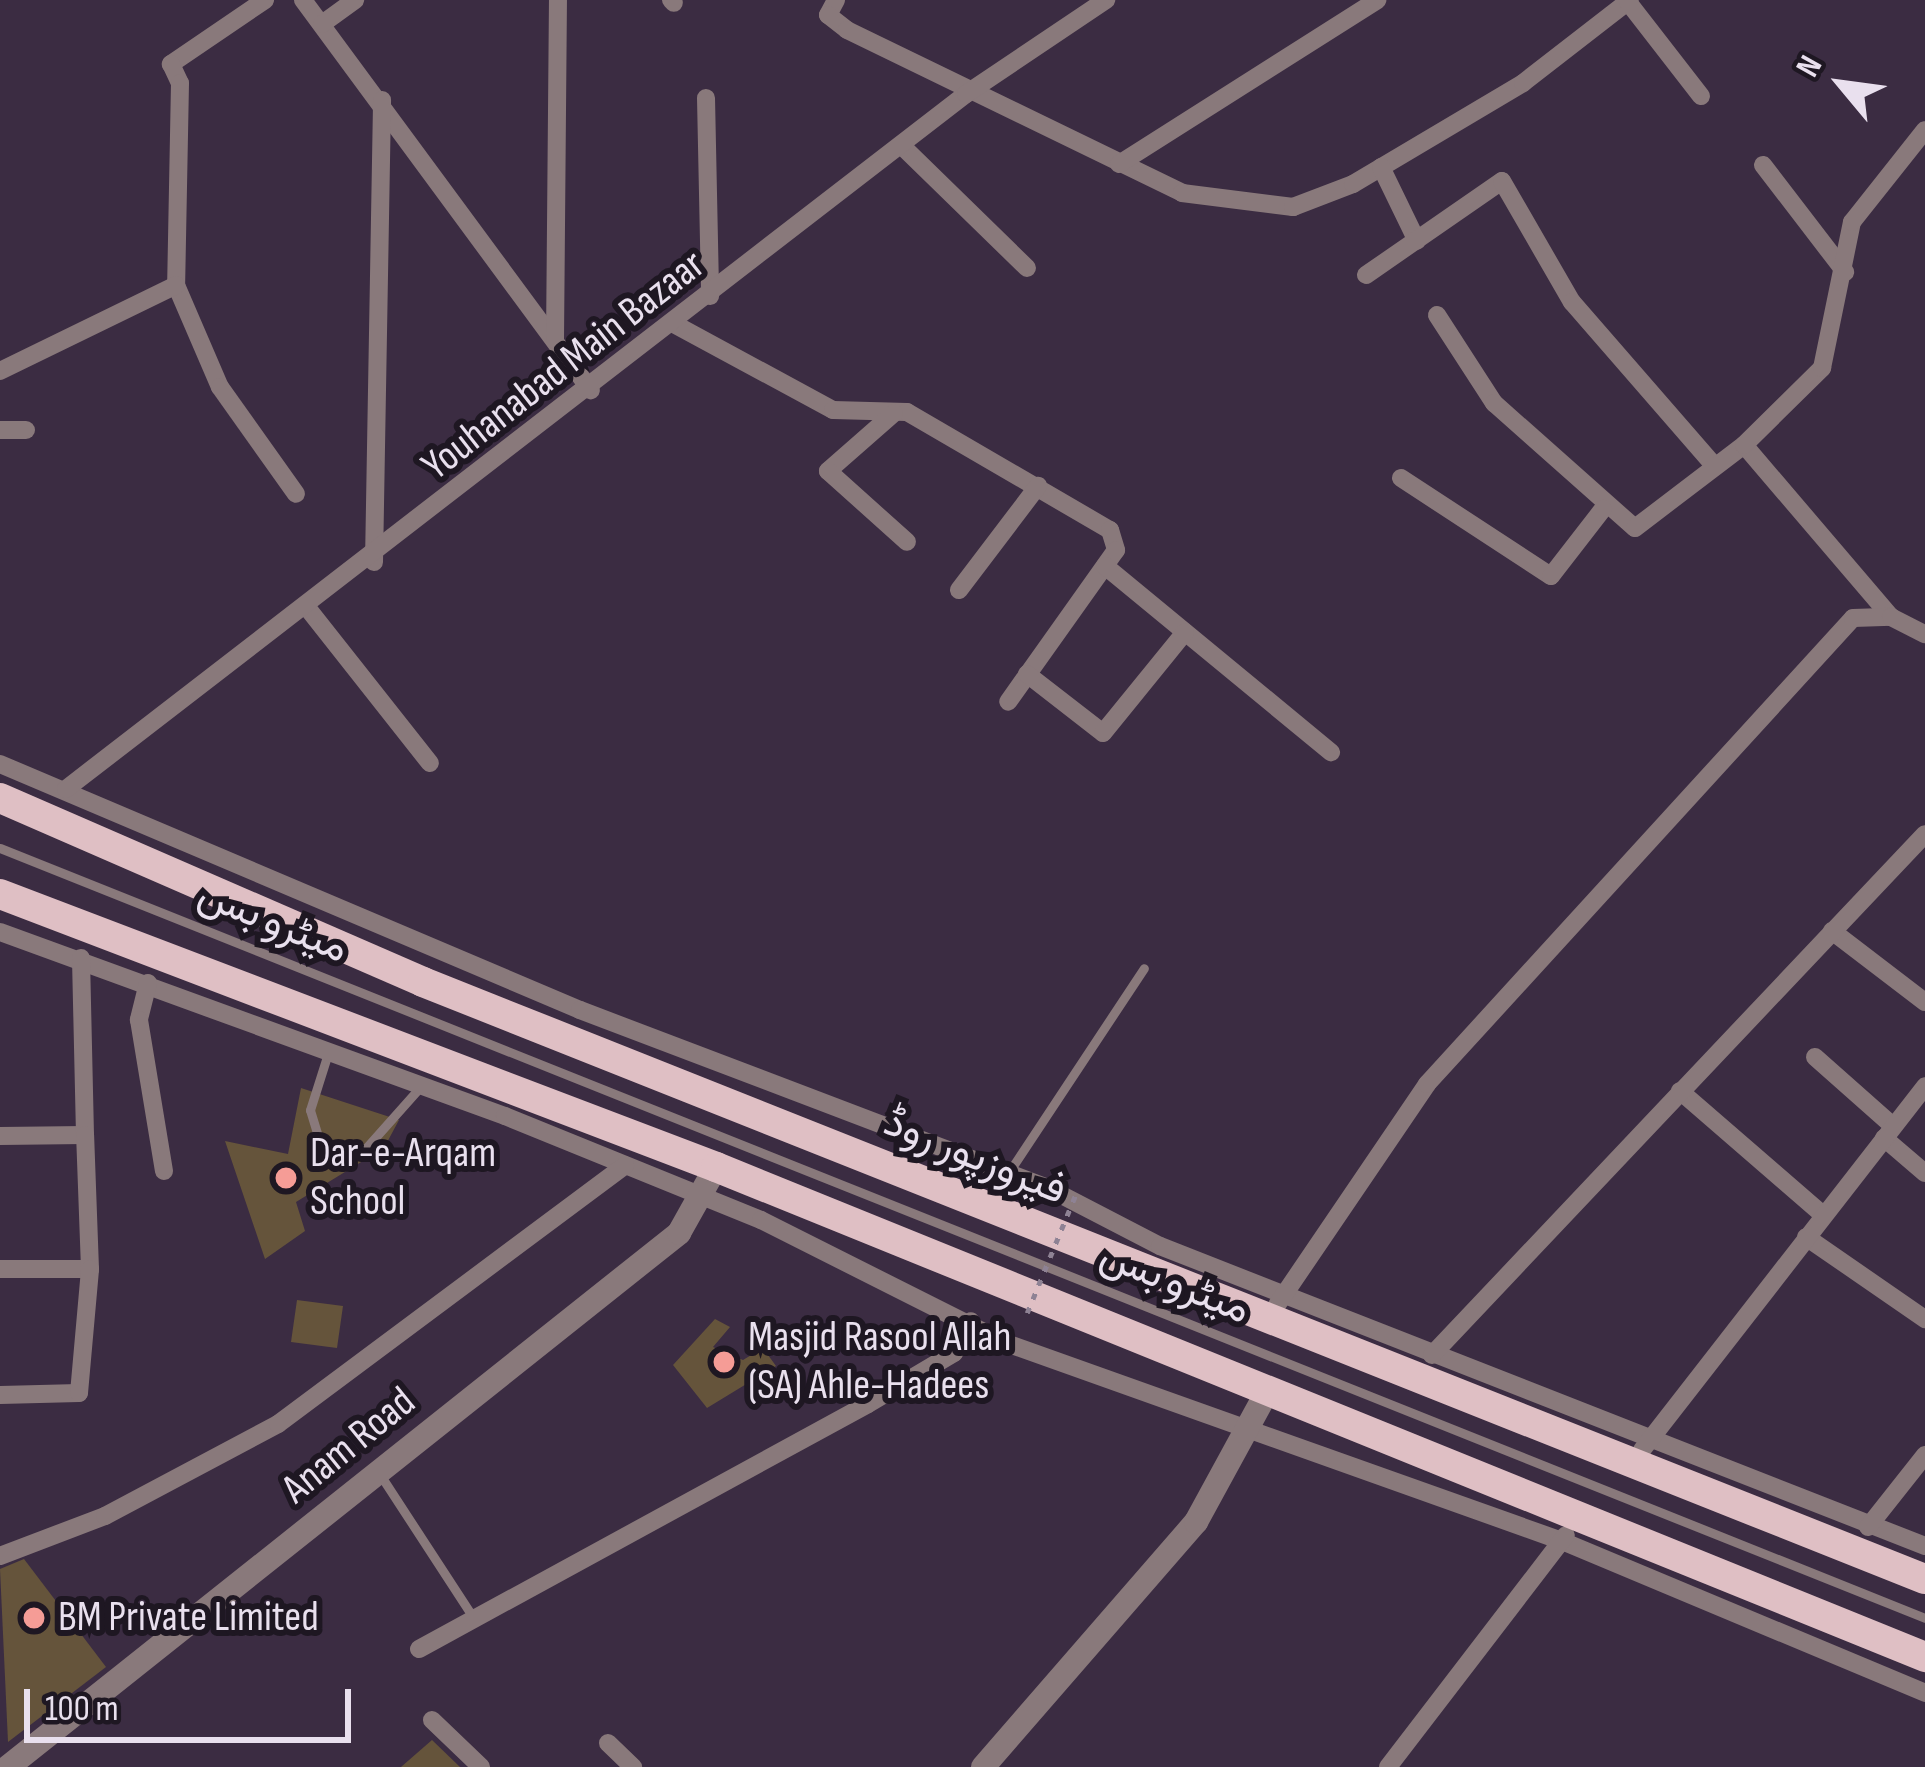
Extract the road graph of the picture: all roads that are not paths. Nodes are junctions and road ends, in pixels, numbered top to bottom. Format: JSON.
{"nodes":[{"id":1,"x":265,"y":0,"type":"edge"},
{"id":2,"x":303,"y":0,"type":"edge"},
{"id":3,"x":355,"y":0,"type":"edge"},
{"id":4,"x":558,"y":0,"type":"edge"},
{"id":5,"x":811,"y":0,"type":"edge"},
{"id":6,"x":1106,"y":0,"type":"edge"},
{"id":7,"x":1377,"y":0,"type":"edge"},
{"id":8,"x":1629,"y":1,"type":"edge"},
{"id":9,"x":832,"y":8,"type":"edge"},
{"id":10,"x":322,"y":24,"type":"junction"},
{"id":11,"x":966,"y":94,"type":"junction"},
{"id":12,"x":1701,"y":96,"type":"dead end"},
{"id":13,"x":706,"y":98,"type":"dead end"},
{"id":14,"x":382,"y":100,"type":"junction"},
{"id":15,"x":1925,"y":130,"type":"edge"},
{"id":16,"x":902,"y":145,"type":"junction"},
{"id":17,"x":1119,"y":164,"type":"junction"},
{"id":18,"x":1763,"y":165,"type":"dead end"},
{"id":19,"x":1381,"y":167,"type":"junction"},
{"id":20,"x":1417,"y":242,"type":"junction"},
{"id":21,"x":1027,"y":268,"type":"dead end"},
{"id":22,"x":1845,"y":272,"type":"junction"},
{"id":23,"x":1366,"y":275,"type":"dead end"},
{"id":24,"x":176,"y":285,"type":"junction"},
{"id":25,"x":710,"y":296,"type":"junction"},
{"id":26,"x":1437,"y":315,"type":"dead end"},
{"id":27,"x":674,"y":325,"type":"junction"},
{"id":28,"x":555,"y":340,"type":"junction"},
{"id":29,"x":0,"y":371,"type":"edge"},
{"id":30,"x":591,"y":390,"type":"junction"},
{"id":31,"x":895,"y":412,"type":"junction"},
{"id":32,"x":0,"y":430,"type":"edge"},
{"id":33,"x":26,"y":430,"type":"dead end"},
{"id":34,"x":1744,"y":446,"type":"junction"},
{"id":35,"x":1713,"y":464,"type":"junction"},
{"id":36,"x":1401,"y":478,"type":"dead end"},
{"id":37,"x":1038,"y":486,"type":"junction"},
{"id":38,"x":296,"y":494,"type":"dead end"},
{"id":39,"x":1603,"y":509,"type":"junction"},
{"id":40,"x":907,"y":542,"type":"dead end"},
{"id":41,"x":374,"y":562,"type":"junction"},
{"id":42,"x":1105,"y":566,"type":"junction"},
{"id":43,"x":959,"y":590,"type":"dead end"},
{"id":44,"x":309,"y":610,"type":"junction"},
{"id":45,"x":1891,"y":617,"type":"junction"},
{"id":46,"x":1185,"y":632,"type":"junction"},
{"id":47,"x":1925,"y":634,"type":"edge"},
{"id":48,"x":1027,"y":674,"type":"junction"},
{"id":49,"x":1008,"y":702,"type":"dead end"},
{"id":50,"x":1330,"y":752,"type":"dead end"},
{"id":51,"x":430,"y":763,"type":"dead end"},
{"id":52,"x":0,"y":764,"type":"edge"},
{"id":53,"x":66,"y":789,"type":"junction"},
{"id":54,"x":0,"y":799,"type":"edge"},
{"id":55,"x":1925,"y":834,"type":"edge"},
{"id":56,"x":0,"y":848,"type":"edge"},
{"id":57,"x":0,"y":894,"type":"edge"},
{"id":58,"x":0,"y":932,"type":"edge"},
{"id":59,"x":1832,"y":932,"type":"junction"},
{"id":60,"x":81,"y":958,"type":"junction"},
{"id":61,"x":1144,"y":968,"type":"dead end"},
{"id":62,"x":148,"y":983,"type":"junction"},
{"id":63,"x":1925,"y":1002,"type":"edge"},
{"id":64,"x":322,"y":1012,"type":"junction"},
{"id":65,"x":320,"y":1046,"type":"junction"},
{"id":66,"x":1815,"y":1057,"type":"dead end"},
{"id":67,"x":423,"y":1084,"type":"junction"},
{"id":68,"x":1925,"y":1086,"type":"edge"},
{"id":69,"x":1680,"y":1091,"type":"junction"},
{"id":70,"x":510,"y":1102,"type":"junction"},
{"id":71,"x":1889,"y":1132,"type":"junction"},
{"id":72,"x":86,"y":1135,"type":"junction"},
{"id":73,"x":0,"y":1136,"type":"edge"},
{"id":74,"x":625,"y":1165,"type":"junction"},
{"id":75,"x":716,"y":1167,"type":"junction"},
{"id":76,"x":164,"y":1171,"type":"dead end"},
{"id":77,"x":1925,"y":1174,"type":"edge"},
{"id":78,"x":1004,"y":1180,"type":"junction"},
{"id":79,"x":703,"y":1198,"type":"junction"},
{"id":80,"x":1823,"y":1215,"type":"junction"},
{"id":81,"x":1806,"y":1237,"type":"junction"},
{"id":82,"x":91,"y":1268,"type":"junction"},
{"id":83,"x":0,"y":1269,"type":"edge"},
{"id":84,"x":1276,"y":1307,"type":"junction"},
{"id":85,"x":1925,"y":1319,"type":"edge"},
{"id":86,"x":971,"y":1322,"type":"junction"},
{"id":87,"x":1432,"y":1354,"type":"junction"},
{"id":88,"x":1267,"y":1392,"type":"junction"},
{"id":89,"x":0,"y":1396,"type":"edge"},
{"id":90,"x":1254,"y":1427,"type":"junction"},
{"id":91,"x":1641,"y":1453,"type":"junction"},
{"id":92,"x":1925,"y":1455,"type":"edge"},
{"id":93,"x":378,"y":1472,"type":"junction"},
{"id":94,"x":1868,"y":1527,"type":"junction"},
{"id":95,"x":1569,"y":1528,"type":"junction"},
{"id":96,"x":1925,"y":1546,"type":"edge"},
{"id":97,"x":0,"y":1556,"type":"edge"},
{"id":98,"x":1925,"y":1579,"type":"edge"},
{"id":99,"x":474,"y":1618,"type":"junction"},
{"id":100,"x":1925,"y":1618,"type":"edge"},
{"id":101,"x":419,"y":1649,"type":"dead end"},
{"id":102,"x":1925,"y":1658,"type":"edge"},
{"id":103,"x":1925,"y":1693,"type":"edge"},
{"id":104,"x":432,"y":1720,"type":"dead end"},
{"id":105,"x":608,"y":1744,"type":"dead end"},
{"id":106,"x":0,"y":1753,"type":"edge"},
{"id":107,"x":10,"y":1766,"type":"edge"},
{"id":108,"x":481,"y":1767,"type":"edge"},
{"id":109,"x":633,"y":1767,"type":"edge"},
{"id":110,"x":983,"y":1767,"type":"edge"},
{"id":111,"x":1388,"y":1767,"type":"edge"}],
"edges":[{"from":1,"to":24,"type":"street"},
{"from":2,"to":10,"type":"street"},
{"from":3,"to":10,"type":"street"},
{"from":4,"to":28,"type":"street"},
{"from":5,"to":9,"type":"street"},
{"from":6,"to":11,"type":"street","name":"Youhanabad Main Bazaar"},
{"from":7,"to":17,"type":"street"},
{"from":8,"to":12,"type":"street"},
{"from":8,"to":19,"type":"street"},
{"from":9,"to":11,"type":"street"},
{"from":10,"to":14,"type":"street"},
{"from":11,"to":16,"type":"street","name":"Youhanabad Main Bazaar"},
{"from":11,"to":17,"type":"street"},
{"from":13,"to":25,"type":"street"},
{"from":14,"to":28,"type":"street"},
{"from":14,"to":41,"type":"street"},
{"from":15,"to":22,"type":"street"},
{"from":16,"to":21,"type":"street"},
{"from":16,"to":25,"type":"street","name":"Youhanabad Main Bazaar"},
{"from":17,"to":19,"type":"street"},
{"from":18,"to":22,"type":"street"},
{"from":19,"to":20,"type":"street"},
{"from":20,"to":23,"type":"street"},
{"from":20,"to":35,"type":"street"},
{"from":22,"to":34,"type":"street"},
{"from":24,"to":29,"type":"street"},
{"from":24,"to":38,"type":"street"},
{"from":25,"to":27,"type":"street","name":"Youhanabad Main Bazaar"},
{"from":26,"to":39,"type":"street"},
{"from":27,"to":30,"type":"street","name":"Youhanabad Main Bazaar"},
{"from":27,"to":31,"type":"street"},
{"from":28,"to":30,"type":"street"},
{"from":30,"to":41,"type":"street","name":"Youhanabad Main Bazaar"},
{"from":31,"to":37,"type":"street"},
{"from":31,"to":40,"type":"street"},
{"from":32,"to":33,"type":"street"},
{"from":34,"to":35,"type":"street"},
{"from":34,"to":45,"type":"street"},
{"from":35,"to":39,"type":"street"},
{"from":36,"to":39,"type":"street"},
{"from":37,"to":42,"type":"street"},
{"from":37,"to":43,"type":"street"},
{"from":41,"to":44,"type":"street","name":"Youhanabad Main Bazaar"},
{"from":42,"to":46,"type":"street"},
{"from":42,"to":48,"type":"street"},
{"from":44,"to":51,"type":"street"},
{"from":44,"to":53,"type":"street","name":"Youhanabad Main Bazaar"},
{"from":45,"to":47,"type":"street"},
{"from":45,"to":84,"type":"street"},
{"from":46,"to":48,"type":"street"},
{"from":46,"to":50,"type":"street"},
{"from":48,"to":49,"type":"street"},
{"from":52,"to":53,"type":"street"},
{"from":53,"to":78,"type":"street"},
{"from":54,"to":84,"type":"main road","name":"فیروزپور روڈ"},
{"from":55,"to":59,"type":"street"},
{"from":56,"to":100,"type":"lane","name":"میٹرو بس"},
{"from":57,"to":64,"type":"main road"},
{"from":58,"to":60,"type":"street"},
{"from":59,"to":63,"type":"street"},
{"from":59,"to":69,"type":"street"},
{"from":60,"to":62,"type":"street"},
{"from":60,"to":72,"type":"street"},
{"from":61,"to":78,"type":"lane"},
{"from":62,"to":65,"type":"street"},
{"from":62,"to":76,"type":"street"},
{"from":64,"to":65,"type":"street"},
{"from":64,"to":70,"type":"main road"},
{"from":65,"to":67,"type":"street"},
{"from":65,"to":67,"type":"lane"},
{"from":66,"to":71,"type":"street"},
{"from":67,"to":70,"type":"street"},
{"from":68,"to":71,"type":"street"},
{"from":69,"to":80,"type":"street"},
{"from":69,"to":87,"type":"street"},
{"from":70,"to":74,"type":"street"},
{"from":70,"to":75,"type":"main road"},
{"from":71,"to":77,"type":"street"},
{"from":71,"to":80,"type":"street"},
{"from":72,"to":73,"type":"street"},
{"from":72,"to":82,"type":"street"},
{"from":74,"to":79,"type":"street"},
{"from":74,"to":97,"type":"street"},
{"from":75,"to":79,"type":"street","name":"Anam Road"},
{"from":75,"to":88,"type":"main road"},
{"from":78,"to":84,"type":"street"},
{"from":79,"to":86,"type":"street"},
{"from":79,"to":93,"type":"street","name":"Anam Road"},
{"from":80,"to":81,"type":"street"},
{"from":81,"to":85,"type":"street"},
{"from":81,"to":91,"type":"street"},
{"from":82,"to":83,"type":"street"},
{"from":82,"to":89,"type":"street"},
{"from":84,"to":87,"type":"street"},
{"from":84,"to":91,"type":"main road","name":"فیروزپور روڈ"},
{"from":86,"to":90,"type":"street"},
{"from":86,"to":99,"type":"street"},
{"from":87,"to":91,"type":"street"},
{"from":88,"to":90,"type":"street"},
{"from":88,"to":95,"type":"main road"},
{"from":90,"to":95,"type":"street"},
{"from":90,"to":110,"type":"street"},
{"from":91,"to":94,"type":"street"},
{"from":91,"to":98,"type":"main road","name":"فیروزپور روڈ"},
{"from":92,"to":94,"type":"street"},
{"from":93,"to":99,"type":"lane"},
{"from":93,"to":107,"type":"street","name":"Anam Road"},
{"from":94,"to":96,"type":"street"},
{"from":95,"to":102,"type":"main road"},
{"from":95,"to":103,"type":"street"},
{"from":95,"to":111,"type":"street"},
{"from":99,"to":101,"type":"street"},
{"from":104,"to":108,"type":"street"},
{"from":105,"to":109,"type":"street"},
{"from":106,"to":107,"type":"street"}]}
